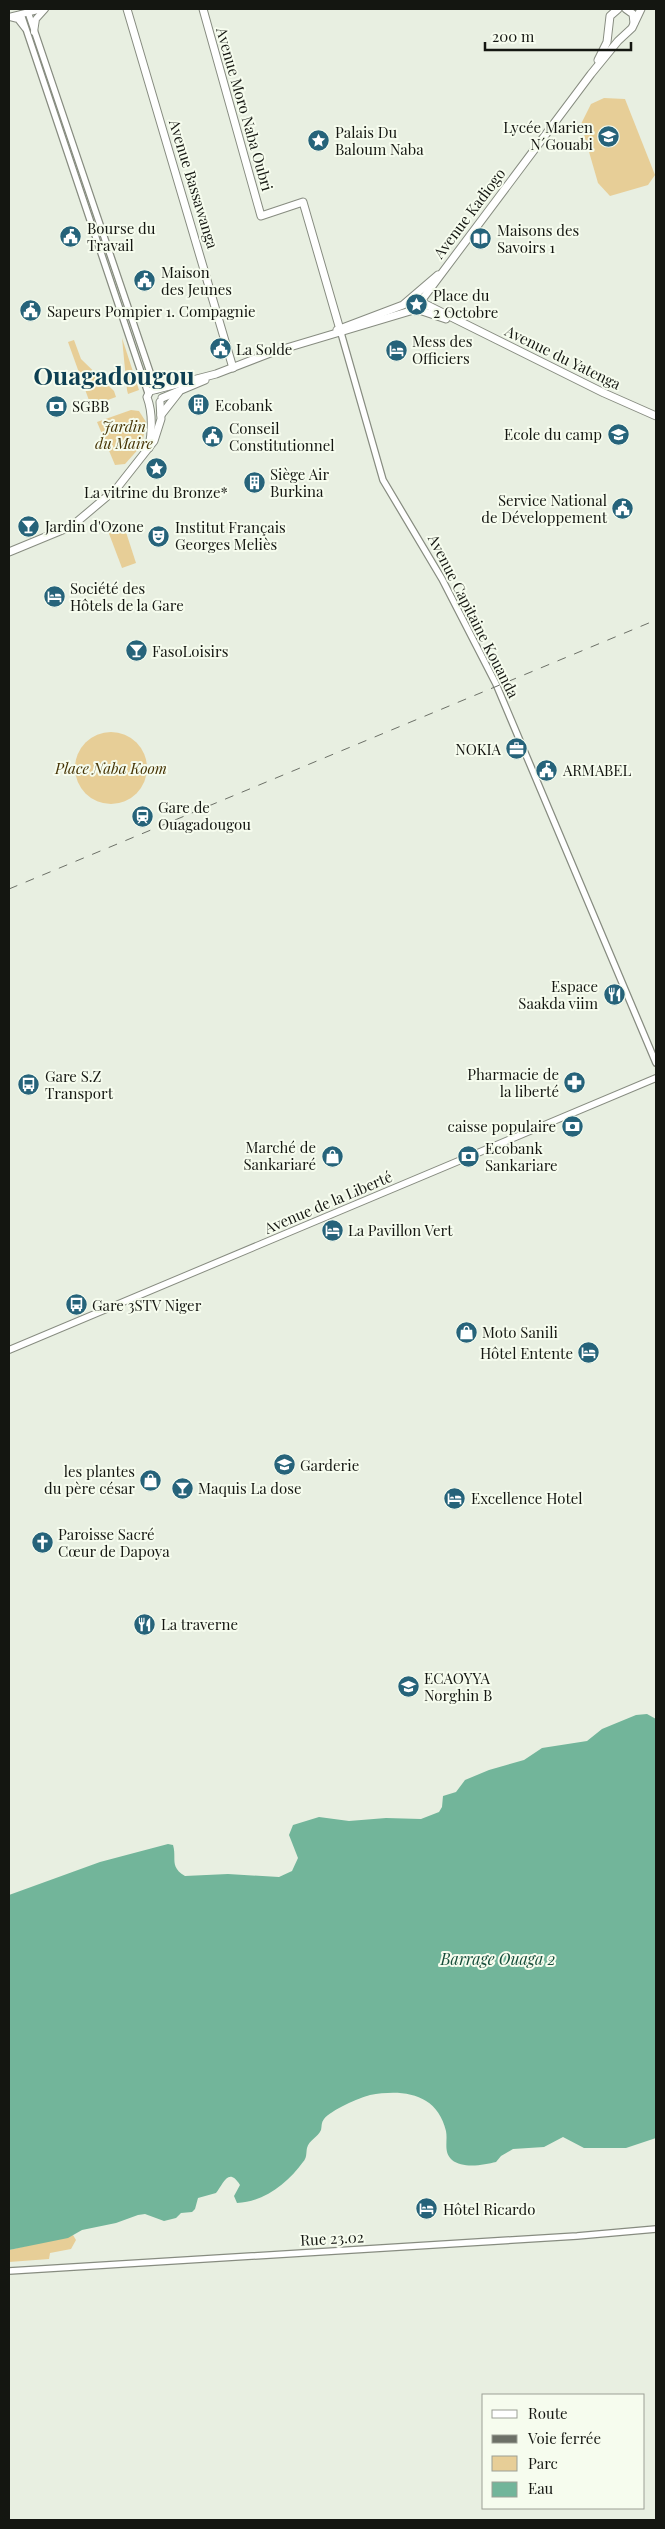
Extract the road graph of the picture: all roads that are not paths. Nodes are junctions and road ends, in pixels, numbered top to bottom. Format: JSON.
{"nodes":[{"id":1,"x":42,"y":9,"type":"edge"},
{"id":2,"x":46,"y":9,"type":"edge"},
{"id":3,"x":127,"y":9,"type":"edge"},
{"id":4,"x":203,"y":9,"type":"edge"},
{"id":5,"x":608,"y":9,"type":"edge"},
{"id":6,"x":618,"y":9,"type":"edge"},
{"id":7,"x":626,"y":9,"type":"edge"},
{"id":8,"x":641,"y":9,"type":"edge"},
{"id":9,"x":25,"y":13,"type":"junction"},
{"id":10,"x":9,"y":17,"type":"edge"},
{"id":11,"x":610,"y":20,"type":"junction"},
{"id":12,"x":634,"y":23,"type":"junction"},
{"id":13,"x":26,"y":28,"type":"junction"},
{"id":14,"x":34,"y":32,"type":"junction"},
{"id":15,"x":627,"y":32,"type":"junction"},
{"id":16,"x":36,"y":50,"type":"junction"},
{"id":17,"x":591,"y":74,"type":"junction"},
{"id":18,"x":303,"y":202,"type":"joint"},
{"id":19,"x":442,"y":272,"type":"junction"},
{"id":20,"x":411,"y":299,"type":"junction"},
{"id":21,"x":421,"y":302,"type":"junction"},
{"id":22,"x":414,"y":309,"type":"junction"},
{"id":23,"x":131,"y":316,"type":"junction"},
{"id":24,"x":123,"y":318,"type":"junction"},
{"id":25,"x":458,"y":322,"type":"junction"},
{"id":26,"x":341,"y":331,"type":"junction"},
{"id":27,"x":233,"y":368,"type":"junction"},
{"id":28,"x":216,"y":374,"type":"junction"},
{"id":29,"x":157,"y":390,"type":"junction"},
{"id":30,"x":179,"y":392,"type":"junction"},
{"id":31,"x":148,"y":393,"type":"junction"},
{"id":32,"x":161,"y":400,"type":"junction"},
{"id":33,"x":150,"y":403,"type":"junction"},
{"id":34,"x":161,"y":416,"type":"junction"},
{"id":35,"x":656,"y":416,"type":"edge"},
{"id":36,"x":149,"y":448,"type":"junction"},
{"id":37,"x":9,"y":552,"type":"edge"},
{"id":38,"x":656,"y":1063,"type":"edge"},
{"id":39,"x":656,"y":1078,"type":"edge"},
{"id":40,"x":9,"y":1350,"type":"edge"},
{"id":41,"x":656,"y":2228,"type":"edge"},
{"id":42,"x":9,"y":2271,"type":"edge"}],
"edges":[{"from":1,"to":9,"type":"main road"},
{"from":2,"to":14,"type":"main road"},
{"from":3,"to":27,"type":"main road","name":"Avenue Bassawanga"},
{"from":4,"to":18,"type":"main road","name":"Avenue Moro Naba Oubri"},
{"from":5,"to":11,"type":"street"},
{"from":6,"to":11,"type":"main road"},
{"from":7,"to":12,"type":"main road"},
{"from":8,"to":12,"type":"main road"},
{"from":9,"to":10,"type":"main road"},
{"from":9,"to":13,"type":"street"},
{"from":9,"to":14,"type":"street"},
{"from":10,"to":13,"type":"main road"},
{"from":11,"to":15,"type":"main road"},
{"from":11,"to":17,"type":"main road","name":"Avenue Kadiogo"},
{"from":12,"to":15,"type":"main road","name":"Avenue Kadiogo"},
{"from":13,"to":16,"type":"street"},
{"from":14,"to":16,"type":"street"},
{"from":15,"to":17,"type":"main road","name":"Avenue Kadiogo"},
{"from":16,"to":23,"type":"street"},
{"from":16,"to":24,"type":"street"},
{"from":17,"to":19,"type":"main road","name":"Avenue Kadiogo"},
{"from":18,"to":26,"type":"main road","name":"Avenue Capitaine Kouanda"},
{"from":19,"to":20,"type":"main road","name":"Avenue Kadiogo"},
{"from":19,"to":21,"type":"main road","name":"Avenue Kadiogo"},
{"from":20,"to":21,"type":"main road","name":"Avenue du Yatenga"},
{"from":20,"to":22,"type":"main road"},
{"from":20,"to":26,"type":"main road"},
{"from":21,"to":22,"type":"main road","name":"Avenue Kadiogo"},
{"from":21,"to":25,"type":"main road","name":"Avenue du Yatenga"},
{"from":22,"to":25,"type":"main road","name":"Avenue du Yatenga"},
{"from":22,"to":26,"type":"main road"},
{"from":23,"to":24,"type":"street"},
{"from":23,"to":29,"type":"street"},
{"from":24,"to":31,"type":"street"},
{"from":25,"to":35,"type":"main road","name":"Avenue du Yatenga"},
{"from":26,"to":27,"type":"main road"},
{"from":26,"to":38,"type":"street","name":"Avenue Capitaine Kouanda"},
{"from":27,"to":28,"type":"main road"},
{"from":28,"to":29,"type":"main road"},
{"from":28,"to":30,"type":"main road"},
{"from":29,"to":31,"type":"main road"},
{"from":29,"to":32,"type":"main road"},
{"from":30,"to":32,"type":"main road"},
{"from":30,"to":34,"type":"main road"},
{"from":31,"to":33,"type":"main road"},
{"from":32,"to":33,"type":"main road"},
{"from":32,"to":34,"type":"main road"},
{"from":33,"to":36,"type":"main road"},
{"from":34,"to":36,"type":"main road"},
{"from":36,"to":37,"type":"main road"},
{"from":39,"to":40,"type":"main road","name":"Avenue de la Liberté"},
{"from":41,"to":42,"type":"street","name":"Rue 23.02"}]}
